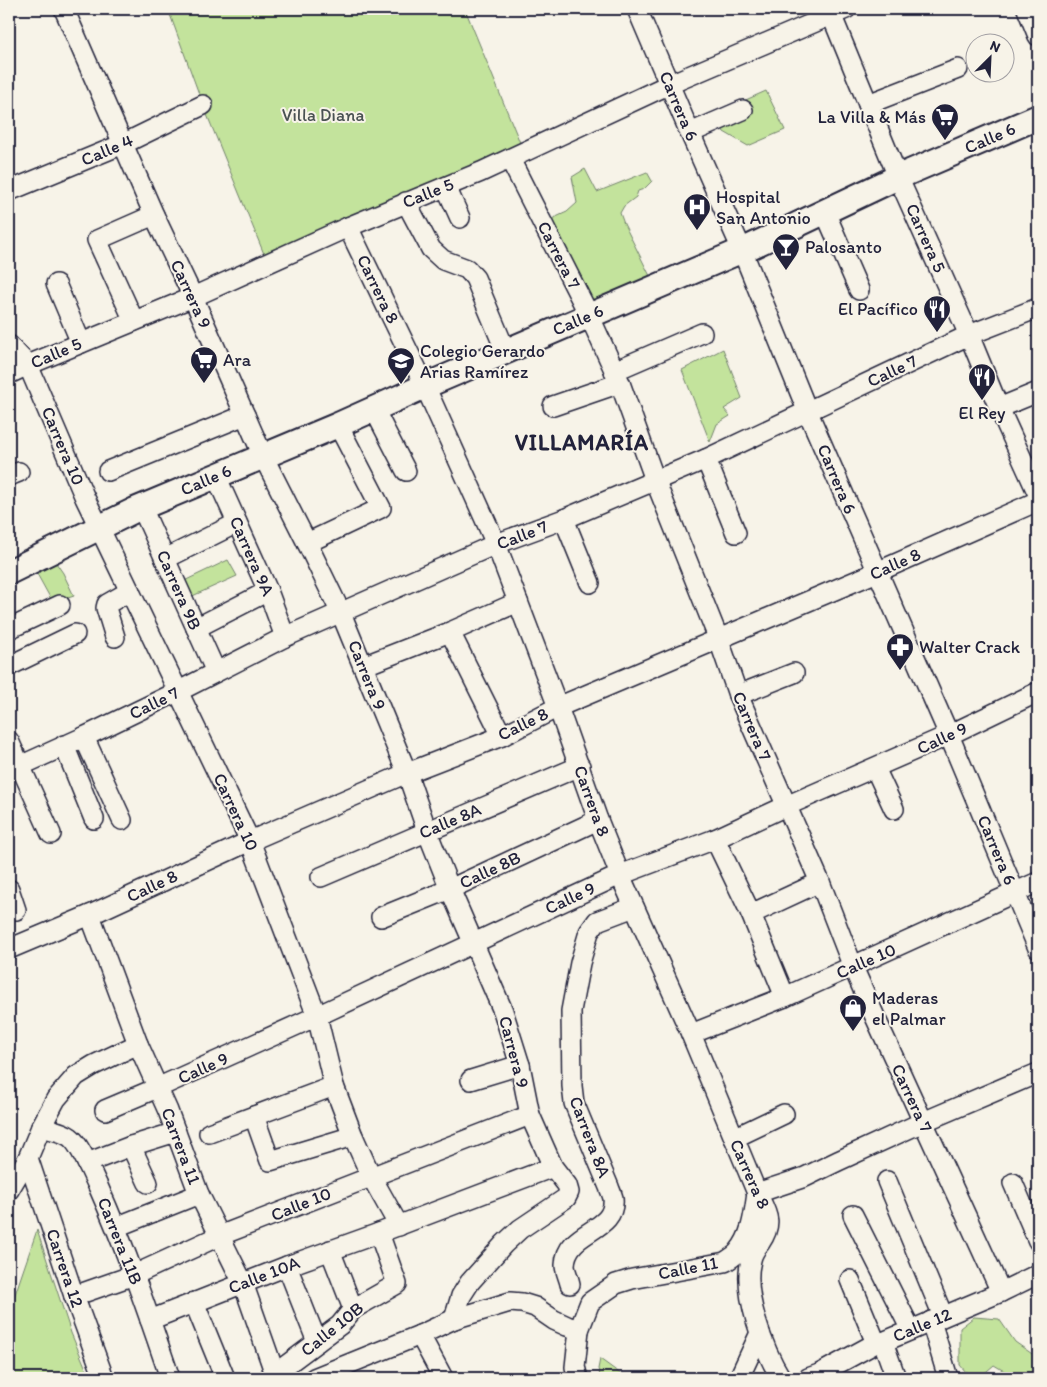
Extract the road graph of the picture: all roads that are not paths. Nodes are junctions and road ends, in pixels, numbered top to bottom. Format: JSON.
{"nodes":[{"id":1,"x":64,"y":9,"type":"edge"},
{"id":2,"x":637,"y":9,"type":"edge"},
{"id":3,"x":1027,"y":9,"type":"edge"},
{"id":4,"x":835,"y":11,"type":"edge"},
{"id":5,"x":1038,"y":36,"type":"edge"},
{"id":6,"x":958,"y":69,"type":"dead end"},
{"id":7,"x":670,"y":84,"type":"junction"},
{"id":8,"x":203,"y":104,"type":"dead end"},
{"id":9,"x":868,"y":104,"type":"junction"},
{"id":10,"x":743,"y":110,"type":"dead end"},
{"id":11,"x":1038,"y":117,"type":"edge"},
{"id":12,"x":690,"y":133,"type":"junction"},
{"id":13,"x":123,"y":144,"type":"junction"},
{"id":14,"x":510,"y":158,"type":"junction"},
{"id":15,"x":898,"y":177,"type":"junction"},
{"id":16,"x":446,"y":187,"type":"junction"},
{"id":17,"x":9,"y":190,"type":"edge"},
{"id":18,"x":406,"y":202,"type":"junction"},
{"id":19,"x":825,"y":212,"type":"junction"},
{"id":20,"x":154,"y":215,"type":"junction"},
{"id":21,"x":460,"y":218,"type":"dead end"},
{"id":22,"x":348,"y":226,"type":"junction"},
{"id":23,"x":742,"y":250,"type":"junction"},
{"id":24,"x":56,"y":284,"type":"dead end"},
{"id":25,"x":860,"y":290,"type":"dead end"},
{"id":26,"x":193,"y":297,"type":"junction"},
{"id":27,"x":1038,"y":308,"type":"edge"},
{"id":28,"x":589,"y":315,"type":"junction"},
{"id":29,"x":134,"y":321,"type":"junction"},
{"id":30,"x":702,"y":333,"type":"dead end"},
{"id":31,"x":969,"y":335,"type":"junction"},
{"id":32,"x":80,"y":343,"type":"junction"},
{"id":33,"x":9,"y":345,"type":"edge"},
{"id":34,"x":506,"y":352,"type":"junction"},
{"id":35,"x":28,"y":364,"type":"junction"},
{"id":36,"x":9,"y":374,"type":"edge"},
{"id":37,"x":617,"y":377,"type":"junction"},
{"id":38,"x":425,"y":386,"type":"junction"},
{"id":39,"x":1038,"y":392,"type":"edge"},
{"id":40,"x":553,"y":406,"type":"dead end"},
{"id":41,"x":999,"y":408,"type":"junction"},
{"id":42,"x":374,"y":409,"type":"junction"},
{"id":43,"x":807,"y":410,"type":"junction"},
{"id":44,"x":245,"y":415,"type":"junction"},
{"id":45,"x":338,"y":425,"type":"junction"},
{"id":46,"x":263,"y":456,"type":"junction"},
{"id":47,"x":706,"y":459,"type":"junction"},
{"id":48,"x":108,"y":471,"type":"dead end"},
{"id":49,"x":406,"y":471,"type":"dead end"},
{"id":50,"x":216,"y":476,"type":"junction"},
{"id":51,"x":655,"y":480,"type":"junction"},
{"id":52,"x":1038,"y":494,"type":"edge"},
{"id":53,"x":1038,"y":501,"type":"edge"},
{"id":54,"x":142,"y":508,"type":"junction"},
{"id":55,"x":564,"y":519,"type":"junction"},
{"id":56,"x":238,"y":523,"type":"junction"},
{"id":57,"x":99,"y":527,"type":"junction"},
{"id":58,"x":736,"y":533,"type":"dead end"},
{"id":59,"x":307,"y":543,"type":"junction"},
{"id":60,"x":496,"y":544,"type":"junction"},
{"id":61,"x":165,"y":559,"type":"junction"},
{"id":62,"x":9,"y":570,"type":"edge"},
{"id":63,"x":877,"y":572,"type":"junction"},
{"id":64,"x":590,"y":583,"type":"dead end"},
{"id":65,"x":130,"y":591,"type":"junction"},
{"id":66,"x":268,"y":591,"type":"junction"},
{"id":67,"x":518,"y":602,"type":"junction"},
{"id":68,"x":60,"y":606,"type":"dead end"},
{"id":69,"x":341,"y":613,"type":"junction"},
{"id":70,"x":196,"y":628,"type":"junction"},
{"id":71,"x":9,"y":629,"type":"edge"},
{"id":72,"x":450,"y":632,"type":"junction"},
{"id":73,"x":75,"y":634,"type":"dead end"},
{"id":74,"x":285,"y":636,"type":"junction"},
{"id":75,"x":115,"y":637,"type":"dead end"},
{"id":76,"x":719,"y":640,"type":"junction"},
{"id":77,"x":9,"y":666,"type":"edge"},
{"id":78,"x":363,"y":666,"type":"junction"},
{"id":79,"x":216,"y":672,"type":"junction"},
{"id":80,"x":794,"y":673,"type":"dead end"},
{"id":81,"x":179,"y":691,"type":"junction"},
{"id":82,"x":1038,"y":692,"type":"edge"},
{"id":83,"x":738,"y":695,"type":"junction"},
{"id":84,"x":558,"y":707,"type":"junction"},
{"id":85,"x":949,"y":735,"type":"junction"},
{"id":86,"x":502,"y":736,"type":"junction"},
{"id":87,"x":84,"y":737,"type":"junction"},
{"id":88,"x":9,"y":741,"type":"edge"},
{"id":89,"x":64,"y":745,"type":"junction"},
{"id":90,"x":580,"y":766,"type":"junction"},
{"id":91,"x":14,"y":768,"type":"edge"},
{"id":92,"x":875,"y":768,"type":"junction"},
{"id":93,"x":407,"y":773,"type":"junction"},
{"id":94,"x":786,"y":806,"type":"junction"},
{"id":95,"x":894,"y":809,"type":"dead end"},
{"id":96,"x":94,"y":819,"type":"dead end"},
{"id":97,"x":122,"y":820,"type":"dead end"},
{"id":98,"x":598,"y":820,"type":"junction"},
{"id":99,"x":427,"y":831,"type":"junction"},
{"id":100,"x":51,"y":834,"type":"dead end"},
{"id":101,"x":715,"y":839,"type":"junction"},
{"id":102,"x":250,"y":841,"type":"junction"},
{"id":103,"x":620,"y":874,"type":"junction"},
{"id":104,"x":321,"y":877,"type":"dead end"},
{"id":105,"x":820,"y":882,"type":"junction"},
{"id":106,"x":1038,"y":882,"type":"edge"},
{"id":107,"x":9,"y":889,"type":"edge"},
{"id":108,"x":450,"y":889,"type":"junction"},
{"id":109,"x":1015,"y":892,"type":"junction"},
{"id":110,"x":634,"y":906,"type":"junction"},
{"id":111,"x":16,"y":910,"type":"dead end"},
{"id":112,"x":751,"y":914,"type":"junction"},
{"id":113,"x":90,"y":915,"type":"junction"},
{"id":114,"x":381,"y":917,"type":"dead end"},
{"id":115,"x":473,"y":943,"type":"junction"},
{"id":116,"x":1038,"y":948,"type":"edge"},
{"id":117,"x":9,"y":949,"type":"edge"},
{"id":118,"x":853,"y":967,"type":"junction"},
{"id":119,"x":785,"y":997,"type":"junction"},
{"id":120,"x":317,"y":1016,"type":"junction"},
{"id":121,"x":691,"y":1034,"type":"junction"},
{"id":122,"x":138,"y":1044,"type":"junction"},
{"id":123,"x":520,"y":1065,"type":"junction"},
{"id":124,"x":1038,"y":1074,"type":"edge"},
{"id":125,"x":471,"y":1080,"type":"dead end"},
{"id":126,"x":334,"y":1086,"type":"junction"},
{"id":127,"x":158,"y":1088,"type":"junction"},
{"id":128,"x":105,"y":1110,"type":"dead end"},
{"id":129,"x":784,"y":1114,"type":"dead end"},
{"id":130,"x":530,"y":1115,"type":"junction"},
{"id":131,"x":254,"y":1116,"type":"junction"},
{"id":132,"x":923,"y":1122,"type":"junction"},
{"id":133,"x":41,"y":1127,"type":"junction"},
{"id":134,"x":176,"y":1132,"type":"junction"},
{"id":135,"x":209,"y":1133,"type":"dead end"},
{"id":136,"x":353,"y":1136,"type":"junction"},
{"id":137,"x":734,"y":1138,"type":"junction"},
{"id":138,"x":131,"y":1146,"type":"junction"},
{"id":139,"x":28,"y":1158,"type":"junction"},
{"id":140,"x":87,"y":1163,"type":"junction"},
{"id":141,"x":553,"y":1167,"type":"junction"},
{"id":142,"x":371,"y":1176,"type":"junction"},
{"id":143,"x":887,"y":1181,"type":"dead end"},
{"id":144,"x":148,"y":1183,"type":"dead end"},
{"id":145,"x":1013,"y":1183,"type":"dead end"},
{"id":146,"x":9,"y":1190,"type":"edge"},
{"id":147,"x":757,"y":1193,"type":"junction"},
{"id":148,"x":200,"y":1194,"type":"junction"},
{"id":149,"x":853,"y":1215,"type":"dead end"},
{"id":150,"x":399,"y":1226,"type":"junction"},
{"id":151,"x":116,"y":1227,"type":"junction"},
{"id":152,"x":379,"y":1234,"type":"junction"},
{"id":153,"x":219,"y":1236,"type":"junction"},
{"id":154,"x":1038,"y":1240,"type":"edge"},
{"id":155,"x":330,"y":1250,"type":"junction"},
{"id":156,"x":287,"y":1266,"type":"junction"},
{"id":157,"x":1038,"y":1274,"type":"edge"},
{"id":158,"x":134,"y":1275,"type":"junction"},
{"id":159,"x":850,"y":1280,"type":"dead end"},
{"id":160,"x":243,"y":1283,"type":"junction"},
{"id":161,"x":570,"y":1284,"type":"dead end"},
{"id":162,"x":1001,"y":1292,"type":"junction"},
{"id":163,"x":74,"y":1296,"type":"junction"},
{"id":164,"x":194,"y":1302,"type":"junction"},
{"id":165,"x":343,"y":1317,"type":"junction"},
{"id":166,"x":937,"y":1318,"type":"junction"},
{"id":167,"x":454,"y":1319,"type":"junction"},
{"id":168,"x":150,"y":1320,"type":"junction"},
{"id":169,"x":579,"y":1330,"type":"junction"},
{"id":170,"x":911,"y":1330,"type":"junction"},
{"id":171,"x":760,"y":1333,"type":"junction"},
{"id":172,"x":420,"y":1335,"type":"junction"},
{"id":173,"x":317,"y":1342,"type":"junction"},
{"id":174,"x":880,"y":1342,"type":"junction"},
{"id":175,"x":272,"y":1376,"type":"edge"},
{"id":176,"x":816,"y":1377,"type":"edge"},
{"id":177,"x":104,"y":1378,"type":"edge"},
{"id":178,"x":170,"y":1378,"type":"edge"},
{"id":179,"x":225,"y":1378,"type":"edge"},
{"id":180,"x":314,"y":1378,"type":"edge"},
{"id":181,"x":443,"y":1378,"type":"edge"},
{"id":182,"x":578,"y":1378,"type":"edge"},
{"id":183,"x":739,"y":1378,"type":"edge"},
{"id":184,"x":781,"y":1378,"type":"edge"},
{"id":185,"x":896,"y":1378,"type":"edge"},
{"id":186,"x":948,"y":1378,"type":"edge"}],
"edges":[{"from":1,"to":13,"type":"street","name":"Carrera 9"},
{"from":2,"to":7,"type":"street","name":"Carrera 6"},
{"from":3,"to":5,"type":"street"},
{"from":4,"to":7,"type":"street","name":"Calle 5"},
{"from":4,"to":9,"type":"street","name":"Carrera 5"},
{"from":6,"to":9,"type":"street"},
{"from":7,"to":12,"type":"street","name":"Carrera 6"},
{"from":7,"to":14,"type":"street","name":"Calle 5"},
{"from":8,"to":13,"type":"street","name":"Calle 4"},
{"from":9,"to":15,"type":"street","name":"Carrera 5"},
{"from":10,"to":12,"type":"street"},
{"from":11,"to":15,"type":"main road","name":"Calle 6"},
{"from":12,"to":23,"type":"street","name":"Carrera 6"},
{"from":13,"to":17,"type":"street","name":"Calle 4"},
{"from":13,"to":20,"type":"street","name":"Carrera 9"},
{"from":14,"to":16,"type":"street","name":"Calle 5"},
{"from":14,"to":28,"type":"street","name":"Carrera 7"},
{"from":15,"to":19,"type":"main road","name":"Calle 6"},
{"from":15,"to":31,"type":"street","name":"Carrera 5"},
{"from":16,"to":18,"type":"street","name":"Calle 5"},
{"from":16,"to":21,"type":"street"},
{"from":18,"to":22,"type":"street","name":"Calle 5"},
{"from":18,"to":34,"type":"street"},
{"from":19,"to":23,"type":"main road","name":"Calle 6"},
{"from":19,"to":25,"type":"street"},
{"from":20,"to":26,"type":"street","name":"Carrera 9"},
{"from":20,"to":29,"type":"street"},
{"from":22,"to":26,"type":"street","name":"Calle 5"},
{"from":22,"to":38,"type":"street","name":"Carrera 8"},
{"from":23,"to":28,"type":"main road","name":"Calle 6"},
{"from":23,"to":43,"type":"street","name":"Carrera 6"},
{"from":24,"to":32,"type":"street"},
{"from":26,"to":29,"type":"street","name":"Calle 5"},
{"from":26,"to":44,"type":"street","name":"Carrera 9"},
{"from":27,"to":31,"type":"street","name":"Calle 7"},
{"from":28,"to":34,"type":"main road","name":"Calle 6"},
{"from":28,"to":37,"type":"street","name":"Carrera 7"},
{"from":29,"to":32,"type":"street","name":"Calle 5"},
{"from":30,"to":37,"type":"street"},
{"from":31,"to":41,"type":"street","name":"Carrera 5"},
{"from":31,"to":43,"type":"street","name":"Calle 7"},
{"from":32,"to":35,"type":"street","name":"Calle 5"},
{"from":33,"to":35,"type":"street","name":"Carrera 10"},
{"from":34,"to":38,"type":"main road","name":"Calle 6"},
{"from":35,"to":36,"type":"street","name":"Calle 5"},
{"from":35,"to":57,"type":"street","name":"Carrera 10"},
{"from":37,"to":40,"type":"street"},
{"from":37,"to":51,"type":"street","name":"Carrera 7"},
{"from":38,"to":42,"type":"main road","name":"Calle 6"},
{"from":38,"to":60,"type":"street","name":"Carrera 8"},
{"from":39,"to":41,"type":"street"},
{"from":41,"to":52,"type":"street","name":"Carrera 5"},
{"from":42,"to":45,"type":"main road","name":"Calle 6"},
{"from":42,"to":49,"type":"street"},
{"from":43,"to":47,"type":"street","name":"Calle 7"},
{"from":43,"to":63,"type":"street","name":"Carrera 6"},
{"from":44,"to":46,"type":"street","name":"Carrera 9"},
{"from":44,"to":48,"type":"street"},
{"from":45,"to":46,"type":"main road","name":"Calle 6"},
{"from":45,"to":59,"type":"street"},
{"from":46,"to":50,"type":"main road","name":"Calle 6"},
{"from":46,"to":59,"type":"street","name":"Carrera 9"},
{"from":47,"to":51,"type":"street","name":"Calle 7"},
{"from":47,"to":58,"type":"street"},
{"from":50,"to":54,"type":"main road","name":"Calle 6"},
{"from":50,"to":56,"type":"street","name":"Carrera 9A"},
{"from":51,"to":55,"type":"street","name":"Calle 7"},
{"from":51,"to":76,"type":"street","name":"Carrera 7"},
{"from":53,"to":63,"type":"street","name":"Calle 8"},
{"from":54,"to":57,"type":"main road","name":"Calle 6"},
{"from":54,"to":61,"type":"street","name":"Carrera 9B"},
{"from":55,"to":60,"type":"street","name":"Calle 7"},
{"from":55,"to":64,"type":"street"},
{"from":56,"to":61,"type":"street"},
{"from":56,"to":66,"type":"street","name":"Carrera 9A"},
{"from":57,"to":62,"type":"main road","name":"Calle 6"},
{"from":57,"to":65,"type":"street","name":"Carrera 10"},
{"from":59,"to":69,"type":"street","name":"Carrera 9"},
{"from":60,"to":67,"type":"street","name":"Carrera 8"},
{"from":60,"to":69,"type":"street","name":"Calle 7"},
{"from":61,"to":70,"type":"street","name":"Carrera 9B"},
{"from":63,"to":76,"type":"street","name":"Calle 8"},
{"from":63,"to":85,"type":"street","name":"Carrera 6"},
{"from":65,"to":75,"type":"street"},
{"from":65,"to":81,"type":"street","name":"Carrera 10"},
{"from":66,"to":70,"type":"street"},
{"from":66,"to":74,"type":"street","name":"Carrera 9A"},
{"from":67,"to":72,"type":"street"},
{"from":67,"to":84,"type":"street","name":"Carrera 8"},
{"from":68,"to":71,"type":"street"},
{"from":69,"to":74,"type":"street","name":"Calle 7"},
{"from":69,"to":78,"type":"street","name":"Carrera 9"},
{"from":70,"to":79,"type":"street","name":"Carrera 9B"},
{"from":72,"to":78,"type":"street"},
{"from":72,"to":86,"type":"street"},
{"from":73,"to":77,"type":"street"},
{"from":74,"to":79,"type":"street","name":"Calle 7"},
{"from":76,"to":83,"type":"street","name":"Carrera 7"},
{"from":76,"to":84,"type":"street","name":"Calle 8"},
{"from":78,"to":93,"type":"street","name":"Carrera 9"},
{"from":79,"to":81,"type":"street","name":"Calle 7"},
{"from":80,"to":83,"type":"street"},
{"from":81,"to":87,"type":"street","name":"Calle 7"},
{"from":81,"to":102,"type":"street","name":"Carrera 10"},
{"from":82,"to":85,"type":"street","name":"Calle 9"},
{"from":83,"to":94,"type":"street","name":"Carrera 7"},
{"from":84,"to":86,"type":"street","name":"Calle 8"},
{"from":84,"to":90,"type":"street","name":"Carrera 8"},
{"from":85,"to":92,"type":"street","name":"Calle 9"},
{"from":85,"to":109,"type":"street","name":"Carrera 6"},
{"from":86,"to":93,"type":"street","name":"Calle 8"},
{"from":87,"to":89,"type":"street","name":"Calle 7"},
{"from":87,"to":97,"type":"street"},
{"from":88,"to":91,"type":"street"},
{"from":89,"to":91,"type":"street","name":"Calle 7"},
{"from":89,"to":96,"type":"street"},
{"from":90,"to":98,"type":"street","name":"Carrera 8"},
{"from":90,"to":99,"type":"street","name":"Calle 8A"},
{"from":91,"to":100,"type":"street"},
{"from":92,"to":94,"type":"street","name":"Calle 9"},
{"from":92,"to":95,"type":"street"},
{"from":93,"to":99,"type":"street","name":"Carrera 9"},
{"from":93,"to":102,"type":"street","name":"Calle 8"},
{"from":94,"to":101,"type":"street","name":"Calle 9"},
{"from":94,"to":105,"type":"street","name":"Carrera 7"},
{"from":98,"to":103,"type":"street","name":"Carrera 8"},
{"from":98,"to":108,"type":"street","name":"Calle 8B"},
{"from":99,"to":104,"type":"street","name":"Calle 8A"},
{"from":99,"to":108,"type":"street","name":"Carrera 9"},
{"from":101,"to":103,"type":"street","name":"Calle 9"},
{"from":101,"to":112,"type":"street"},
{"from":102,"to":113,"type":"street","name":"Calle 8"},
{"from":102,"to":120,"type":"street","name":"Carrera 10"},
{"from":103,"to":110,"type":"street","name":"Carrera 8"},
{"from":103,"to":115,"type":"street","name":"Calle 9"},
{"from":105,"to":112,"type":"street"},
{"from":105,"to":118,"type":"street","name":"Carrera 7"},
{"from":106,"to":109,"type":"street","name":"Calle 10"},
{"from":107,"to":111,"type":"street"},
{"from":108,"to":114,"type":"street","name":"Calle 8B"},
{"from":108,"to":115,"type":"street","name":"Carrera 9"},
{"from":109,"to":116,"type":"street","name":"Carrera 6"},
{"from":109,"to":118,"type":"street","name":"Calle 10"},
{"from":110,"to":121,"type":"street","name":"Carrera 8"},
{"from":110,"to":161,"type":"street","name":"Carrera 8A"},
{"from":112,"to":119,"type":"street"},
{"from":113,"to":117,"type":"street","name":"Calle 8"},
{"from":113,"to":122,"type":"street","name":"Carrera 11"},
{"from":115,"to":120,"type":"street","name":"Calle 9"},
{"from":115,"to":123,"type":"street","name":"Carrera 9"},
{"from":118,"to":119,"type":"street","name":"Calle 10"},
{"from":118,"to":132,"type":"street","name":"Carrera 7"},
{"from":119,"to":121,"type":"street","name":"Calle 10"},
{"from":120,"to":126,"type":"street","name":"Carrera 10"},
{"from":120,"to":127,"type":"street","name":"Calle 9"},
{"from":121,"to":137,"type":"street","name":"Carrera 8"},
{"from":122,"to":127,"type":"street","name":"Carrera 11"},
{"from":122,"to":133,"type":"street"},
{"from":123,"to":125,"type":"street"},
{"from":123,"to":130,"type":"street","name":"Carrera 9"},
{"from":124,"to":132,"type":"street"},
{"from":126,"to":131,"type":"street"},
{"from":126,"to":136,"type":"street","name":"Carrera 10"},
{"from":127,"to":128,"type":"street","name":"Calle 9"},
{"from":127,"to":134,"type":"street","name":"Carrera 11"},
{"from":129,"to":137,"type":"street"},
{"from":130,"to":141,"type":"street","name":"Carrera 9"},
{"from":130,"to":142,"type":"street","name":"Calle 10"},
{"from":131,"to":135,"type":"street"},
{"from":131,"to":136,"type":"street"},
{"from":132,"to":147,"type":"street"},
{"from":132,"to":162,"type":"street","name":"Carrera 7"},
{"from":133,"to":139,"type":"street"},
{"from":133,"to":140,"type":"street","name":"Carrera 11B"},
{"from":134,"to":138,"type":"street"},
{"from":134,"to":148,"type":"street","name":"Carrera 11"},
{"from":136,"to":142,"type":"street","name":"Carrera 10"},
{"from":137,"to":147,"type":"street","name":"Carrera 8"},
{"from":138,"to":140,"type":"street"},
{"from":138,"to":144,"type":"street"},
{"from":139,"to":146,"type":"street"},
{"from":139,"to":163,"type":"street","name":"Carrera 12"},
{"from":140,"to":151,"type":"street","name":"Carrera 11B"},
{"from":141,"to":150,"type":"street"},
{"from":141,"to":167,"type":"street","name":"Carrera 9"},
{"from":142,"to":150,"type":"street","name":"Carrera 10"},
{"from":142,"to":153,"type":"street","name":"Calle 10"},
{"from":143,"to":166,"type":"street"},
{"from":145,"to":154,"type":"street"},
{"from":147,"to":169,"type":"street","name":"Calle 11"},
{"from":147,"to":171,"type":"street","name":"Carrera 8"},
{"from":148,"to":151,"type":"street"},
{"from":148,"to":153,"type":"street","name":"Carrera 11"},
{"from":149,"to":170,"type":"street"},
{"from":150,"to":152,"type":"street"},
{"from":151,"to":158,"type":"street","name":"Carrera 11B"},
{"from":152,"to":155,"type":"street","name":"Calle 10A"},
{"from":152,"to":165,"type":"street","name":"Calle 10B"},
{"from":153,"to":158,"type":"street","name":"Calle 10"},
{"from":153,"to":160,"type":"street","name":"Carrera 11"},
{"from":155,"to":156,"type":"street","name":"Calle 10A"},
{"from":155,"to":165,"type":"street"},
{"from":156,"to":160,"type":"street","name":"Calle 10A"},
{"from":156,"to":173,"type":"street"},
{"from":157,"to":162,"type":"street","name":"Calle 12"},
{"from":158,"to":163,"type":"street","name":"Calle 10"},
{"from":158,"to":168,"type":"street","name":"Carrera 11B"},
{"from":159,"to":174,"type":"street"},
{"from":160,"to":164,"type":"street","name":"Calle 10A"},
{"from":160,"to":175,"type":"street","name":"Carrera 11"},
{"from":162,"to":166,"type":"street","name":"Calle 12"},
{"from":163,"to":177,"type":"street","name":"Carrera 12"},
{"from":164,"to":168,"type":"street","name":"Calle 10A"},
{"from":164,"to":179,"type":"street"},
{"from":165,"to":173,"type":"street","name":"Calle 10B"},
{"from":166,"to":170,"type":"street","name":"Calle 12"},
{"from":166,"to":186,"type":"street"},
{"from":167,"to":169,"type":"street"},
{"from":167,"to":172,"type":"street"},
{"from":168,"to":178,"type":"street","name":"Carrera 11B"},
{"from":169,"to":182,"type":"street","name":"Calle 11"},
{"from":170,"to":174,"type":"street","name":"Calle 12"},
{"from":171,"to":183,"type":"street"},
{"from":171,"to":184,"type":"street","name":"Carrera 8"},
{"from":172,"to":180,"type":"street"},
{"from":172,"to":181,"type":"street"},
{"from":173,"to":175,"type":"street","name":"Calle 10B"},
{"from":174,"to":176,"type":"street","name":"Calle 12"},
{"from":174,"to":185,"type":"street"}]}
